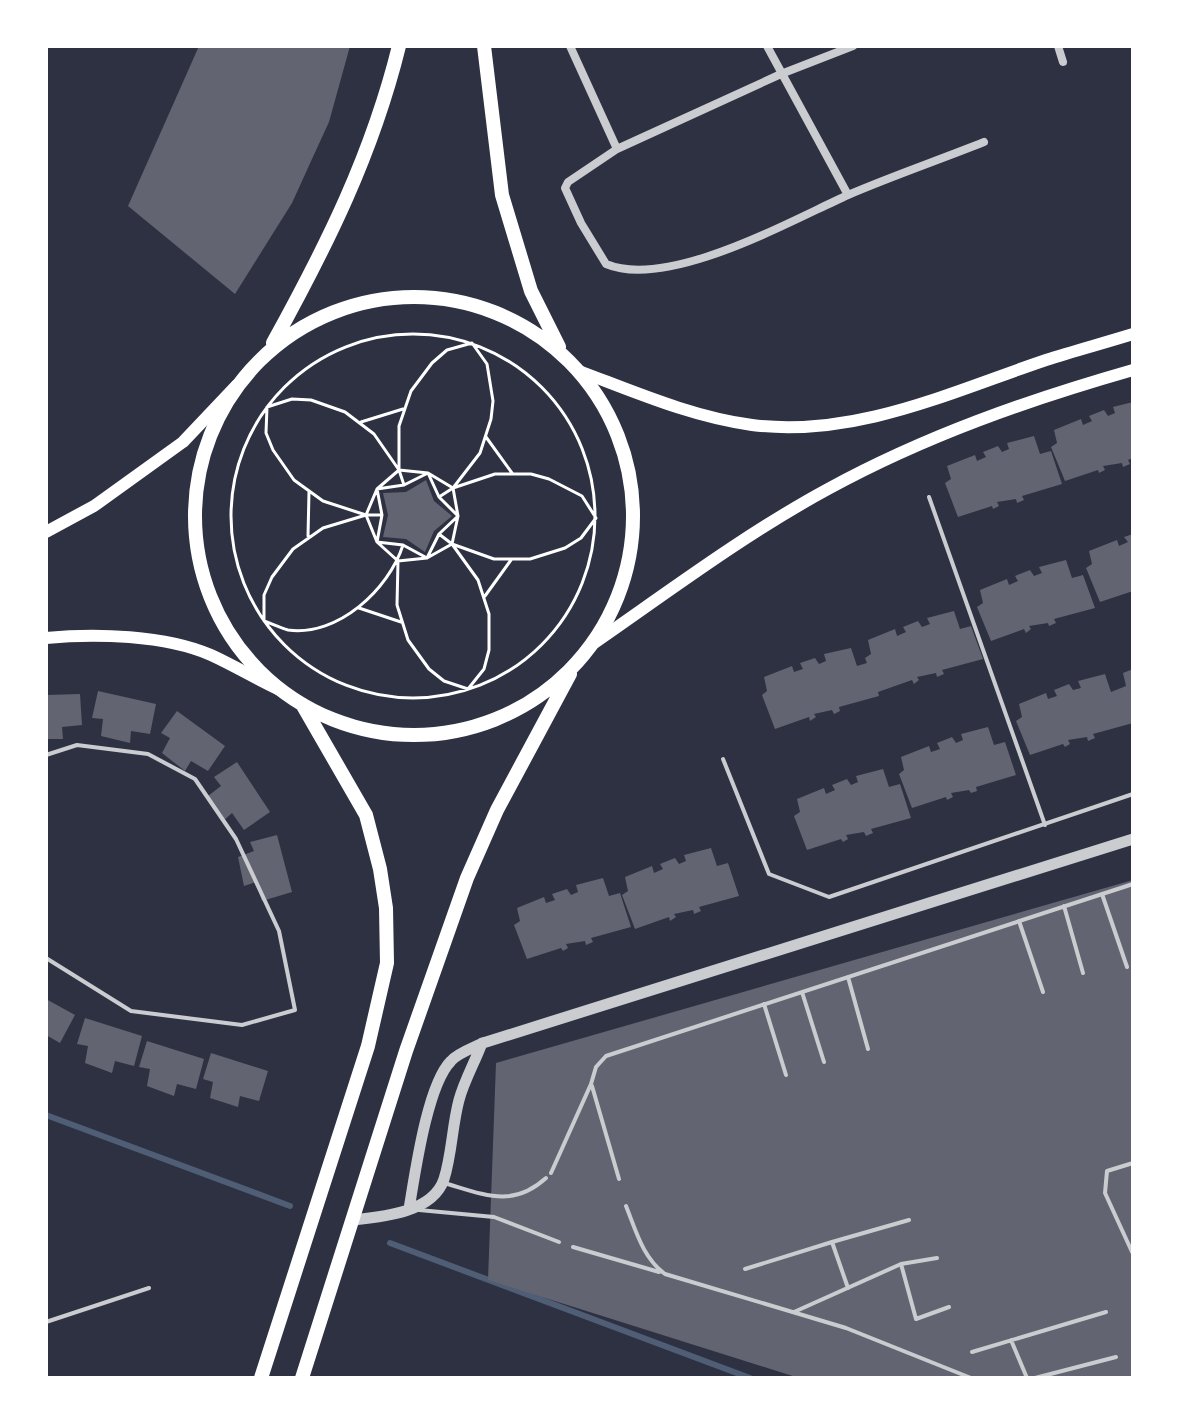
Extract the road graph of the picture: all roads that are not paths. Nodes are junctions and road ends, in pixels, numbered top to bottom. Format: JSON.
{"nodes":[{"id":1,"x":399,"y":46,"type":"edge"},
{"id":2,"x":484,"y":46,"type":"edge"},
{"id":3,"x":570,"y":46,"type":"edge"},
{"id":4,"x":767,"y":46,"type":"edge"},
{"id":5,"x":853,"y":46,"type":"edge"},
{"id":6,"x":1058,"y":46,"type":"edge"},
{"id":7,"x":1063,"y":62,"type":"dead end"},
{"id":8,"x":781,"y":74,"type":"junction"},
{"id":9,"x":984,"y":142,"type":"dead end"},
{"id":10,"x":617,"y":149,"type":"junction"},
{"id":11,"x":848,"y":195,"type":"junction"},
{"id":12,"x":1133,"y":334,"type":"edge"},
{"id":13,"x":268,"y":351,"type":"junction"},
{"id":14,"x":563,"y":354,"type":"junction"},
{"id":15,"x":1133,"y":370,"type":"edge"},
{"id":16,"x":579,"y":371,"type":"junction"},
{"id":17,"x":237,"y":385,"type":"junction"},
{"id":18,"x":929,"y":497,"type":"dead end"},
{"id":19,"x":46,"y":532,"type":"edge"},
{"id":20,"x":46,"y":638,"type":"edge"},
{"id":21,"x":590,"y":646,"type":"junction"},
{"id":22,"x":576,"y":664,"type":"junction"},
{"id":23,"x":282,"y":691,"type":"junction"},
{"id":24,"x":301,"y":704,"type":"junction"},
{"id":25,"x":46,"y":755,"type":"edge"},
{"id":26,"x":723,"y":759,"type":"dead end"},
{"id":27,"x":1133,"y":794,"type":"edge"},
{"id":28,"x":1045,"y":825,"type":"junction"},
{"id":29,"x":1133,"y":839,"type":"edge"},
{"id":30,"x":1133,"y":884,"type":"edge"},
{"id":31,"x":1102,"y":894,"type":"junction"},
{"id":32,"x":1064,"y":906,"type":"junction"},
{"id":33,"x":1019,"y":921,"type":"junction"},
{"id":34,"x":46,"y":958,"type":"edge"},
{"id":35,"x":1127,"y":967,"type":"dead end"},
{"id":36,"x":1083,"y":973,"type":"dead end"},
{"id":37,"x":848,"y":977,"type":"junction"},
{"id":38,"x":802,"y":992,"type":"junction"},
{"id":39,"x":1043,"y":992,"type":"dead end"},
{"id":40,"x":764,"y":1004,"type":"junction"},
{"id":41,"x":483,"y":1043,"type":"junction"},
{"id":42,"x":868,"y":1049,"type":"dead end"},
{"id":43,"x":824,"y":1062,"type":"dead end"},
{"id":44,"x":786,"y":1075,"type":"dead end"},
{"id":45,"x":591,"y":1084,"type":"junction"},
{"id":46,"x":1133,"y":1163,"type":"edge"},
{"id":47,"x":551,"y":1173,"type":"dead end"},
{"id":48,"x":546,"y":1178,"type":"dead end"},
{"id":49,"x":619,"y":1179,"type":"dead end"},
{"id":50,"x":443,"y":1182,"type":"junction"},
{"id":51,"x":626,"y":1206,"type":"dead end"},
{"id":52,"x":409,"y":1209,"type":"junction"},
{"id":53,"x":352,"y":1220,"type":"junction"},
{"id":54,"x":909,"y":1220,"type":"dead end"},
{"id":55,"x":559,"y":1242,"type":"dead end"},
{"id":56,"x":832,"y":1242,"type":"junction"},
{"id":57,"x":573,"y":1247,"type":"dead end"},
{"id":58,"x":1133,"y":1254,"type":"edge"},
{"id":59,"x":937,"y":1258,"type":"dead end"},
{"id":60,"x":901,"y":1264,"type":"junction"},
{"id":61,"x":745,"y":1269,"type":"dead end"},
{"id":62,"x":665,"y":1274,"type":"junction"},
{"id":63,"x":149,"y":1288,"type":"dead end"},
{"id":64,"x":848,"y":1288,"type":"junction"},
{"id":65,"x":949,"y":1307,"type":"dead end"},
{"id":66,"x":793,"y":1312,"type":"junction"},
{"id":67,"x":1106,"y":1312,"type":"dead end"},
{"id":68,"x":46,"y":1322,"type":"edge"},
{"id":69,"x":1011,"y":1340,"type":"junction"},
{"id":70,"x":972,"y":1352,"type":"dead end"},
{"id":71,"x":1116,"y":1357,"type":"dead end"},
{"id":72,"x":261,"y":1378,"type":"edge"},
{"id":73,"x":302,"y":1378,"type":"edge"},
{"id":74,"x":971,"y":1378,"type":"edge"},
{"id":75,"x":1027,"y":1378,"type":"edge"},
{"id":76,"x":1035,"y":1378,"type":"edge"}],
"edges":[{"from":1,"to":13,"type":"main road"},
{"from":2,"to":14,"type":"main road"},
{"from":3,"to":10,"type":"street"},
{"from":4,"to":8,"type":"street"},
{"from":5,"to":8,"type":"street"},
{"from":6,"to":7,"type":"street"},
{"from":8,"to":10,"type":"street"},
{"from":8,"to":11,"type":"street"},
{"from":9,"to":11,"type":"street"},
{"from":10,"to":11,"type":"street"},
{"from":12,"to":16,"type":"main road"},
{"from":13,"to":14,"type":"main road"},
{"from":13,"to":17,"type":"main road"},
{"from":14,"to":16,"type":"main road"},
{"from":15,"to":21,"type":"main road"},
{"from":16,"to":21,"type":"main road"},
{"from":17,"to":19,"type":"main road"},
{"from":17,"to":23,"type":"main road"},
{"from":18,"to":28,"type":"lane"},
{"from":20,"to":23,"type":"main road"},
{"from":21,"to":22,"type":"main road"},
{"from":22,"to":24,"type":"main road"},
{"from":22,"to":53,"type":"main road"},
{"from":23,"to":24,"type":"main road"},
{"from":24,"to":72,"type":"main road"},
{"from":25,"to":34,"type":"lane"},
{"from":26,"to":28,"type":"lane"},
{"from":27,"to":28,"type":"lane"},
{"from":29,"to":41,"type":"street"},
{"from":30,"to":31,"type":"lane"},
{"from":31,"to":32,"type":"lane"},
{"from":31,"to":35,"type":"lane"},
{"from":32,"to":33,"type":"lane"},
{"from":32,"to":36,"type":"lane"},
{"from":33,"to":37,"type":"lane"},
{"from":33,"to":39,"type":"lane"},
{"from":37,"to":38,"type":"lane"},
{"from":37,"to":42,"type":"lane"},
{"from":38,"to":40,"type":"lane"},
{"from":38,"to":43,"type":"lane"},
{"from":40,"to":44,"type":"lane"},
{"from":40,"to":45,"type":"lane"},
{"from":41,"to":50,"type":"street"},
{"from":41,"to":52,"type":"street"},
{"from":45,"to":47,"type":"lane"},
{"from":45,"to":49,"type":"lane"},
{"from":46,"to":58,"type":"lane"},
{"from":48,"to":50,"type":"lane"},
{"from":50,"to":52,"type":"street"},
{"from":51,"to":62,"type":"lane"},
{"from":52,"to":53,"type":"street"},
{"from":52,"to":55,"type":"lane"},
{"from":53,"to":73,"type":"main road"},
{"from":54,"to":56,"type":"lane"},
{"from":56,"to":61,"type":"lane"},
{"from":56,"to":64,"type":"lane"},
{"from":57,"to":62,"type":"lane"},
{"from":59,"to":60,"type":"lane"},
{"from":60,"to":64,"type":"lane"},
{"from":60,"to":65,"type":"lane"},
{"from":62,"to":66,"type":"lane"},
{"from":63,"to":68,"type":"lane"},
{"from":64,"to":66,"type":"lane"},
{"from":66,"to":74,"type":"lane"},
{"from":67,"to":69,"type":"lane"},
{"from":69,"to":70,"type":"lane"},
{"from":69,"to":75,"type":"lane"},
{"from":71,"to":76,"type":"lane"}]}
